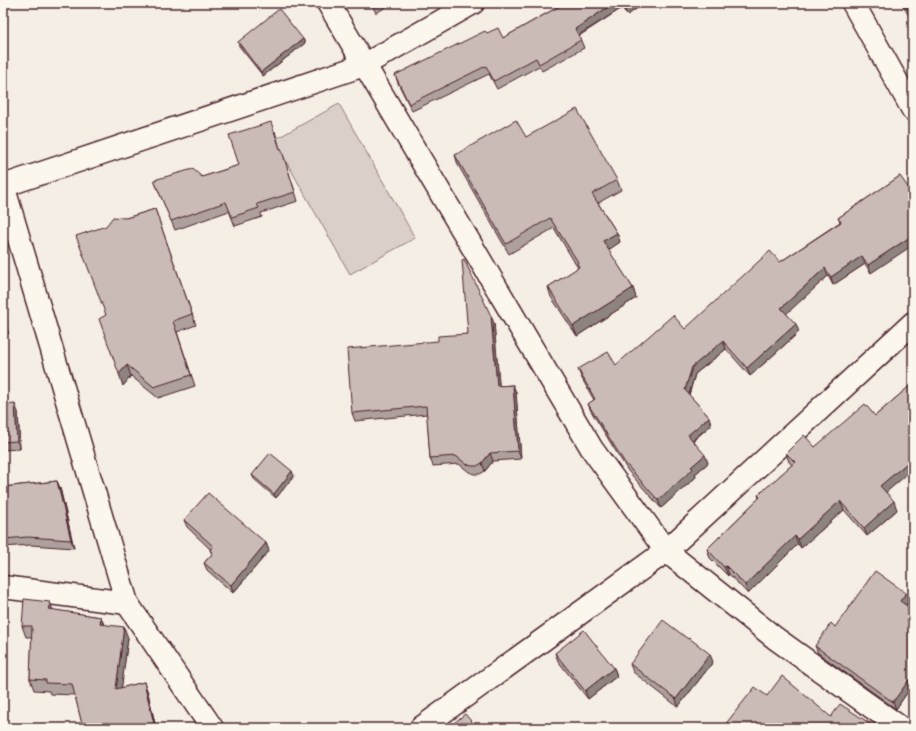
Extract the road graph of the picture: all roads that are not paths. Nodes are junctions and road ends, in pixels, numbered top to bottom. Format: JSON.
{"nodes":[{"id":1,"x":328,"y":3,"type":"edge"},
{"id":2,"x":473,"y":3,"type":"edge"},
{"id":3,"x":853,"y":3,"type":"edge"},
{"id":4,"x":364,"y":65,"type":"junction"},
{"id":5,"x":913,"y":110,"type":"edge"},
{"id":6,"x":3,"y":186,"type":"edge"},
{"id":7,"x":913,"y":322,"type":"edge"},
{"id":8,"x":666,"y":551,"type":"junction"},
{"id":9,"x":3,"y":587,"type":"edge"},
{"id":10,"x":127,"y":603,"type":"junction"},
{"id":11,"x":212,"y":728,"type":"edge"},
{"id":12,"x":421,"y":728,"type":"edge"},
{"id":13,"x":900,"y":728,"type":"edge"}],
"edges":[{"from":1,"to":4,"type":"street"},
{"from":2,"to":4,"type":"street"},
{"from":3,"to":5,"type":"street"},
{"from":4,"to":6,"type":"street"},
{"from":4,"to":8,"type":"street"},
{"from":6,"to":10,"type":"street"},
{"from":7,"to":8,"type":"street"},
{"from":8,"to":12,"type":"street"},
{"from":8,"to":13,"type":"street"},
{"from":9,"to":10,"type":"street"},
{"from":10,"to":11,"type":"street"}]}
